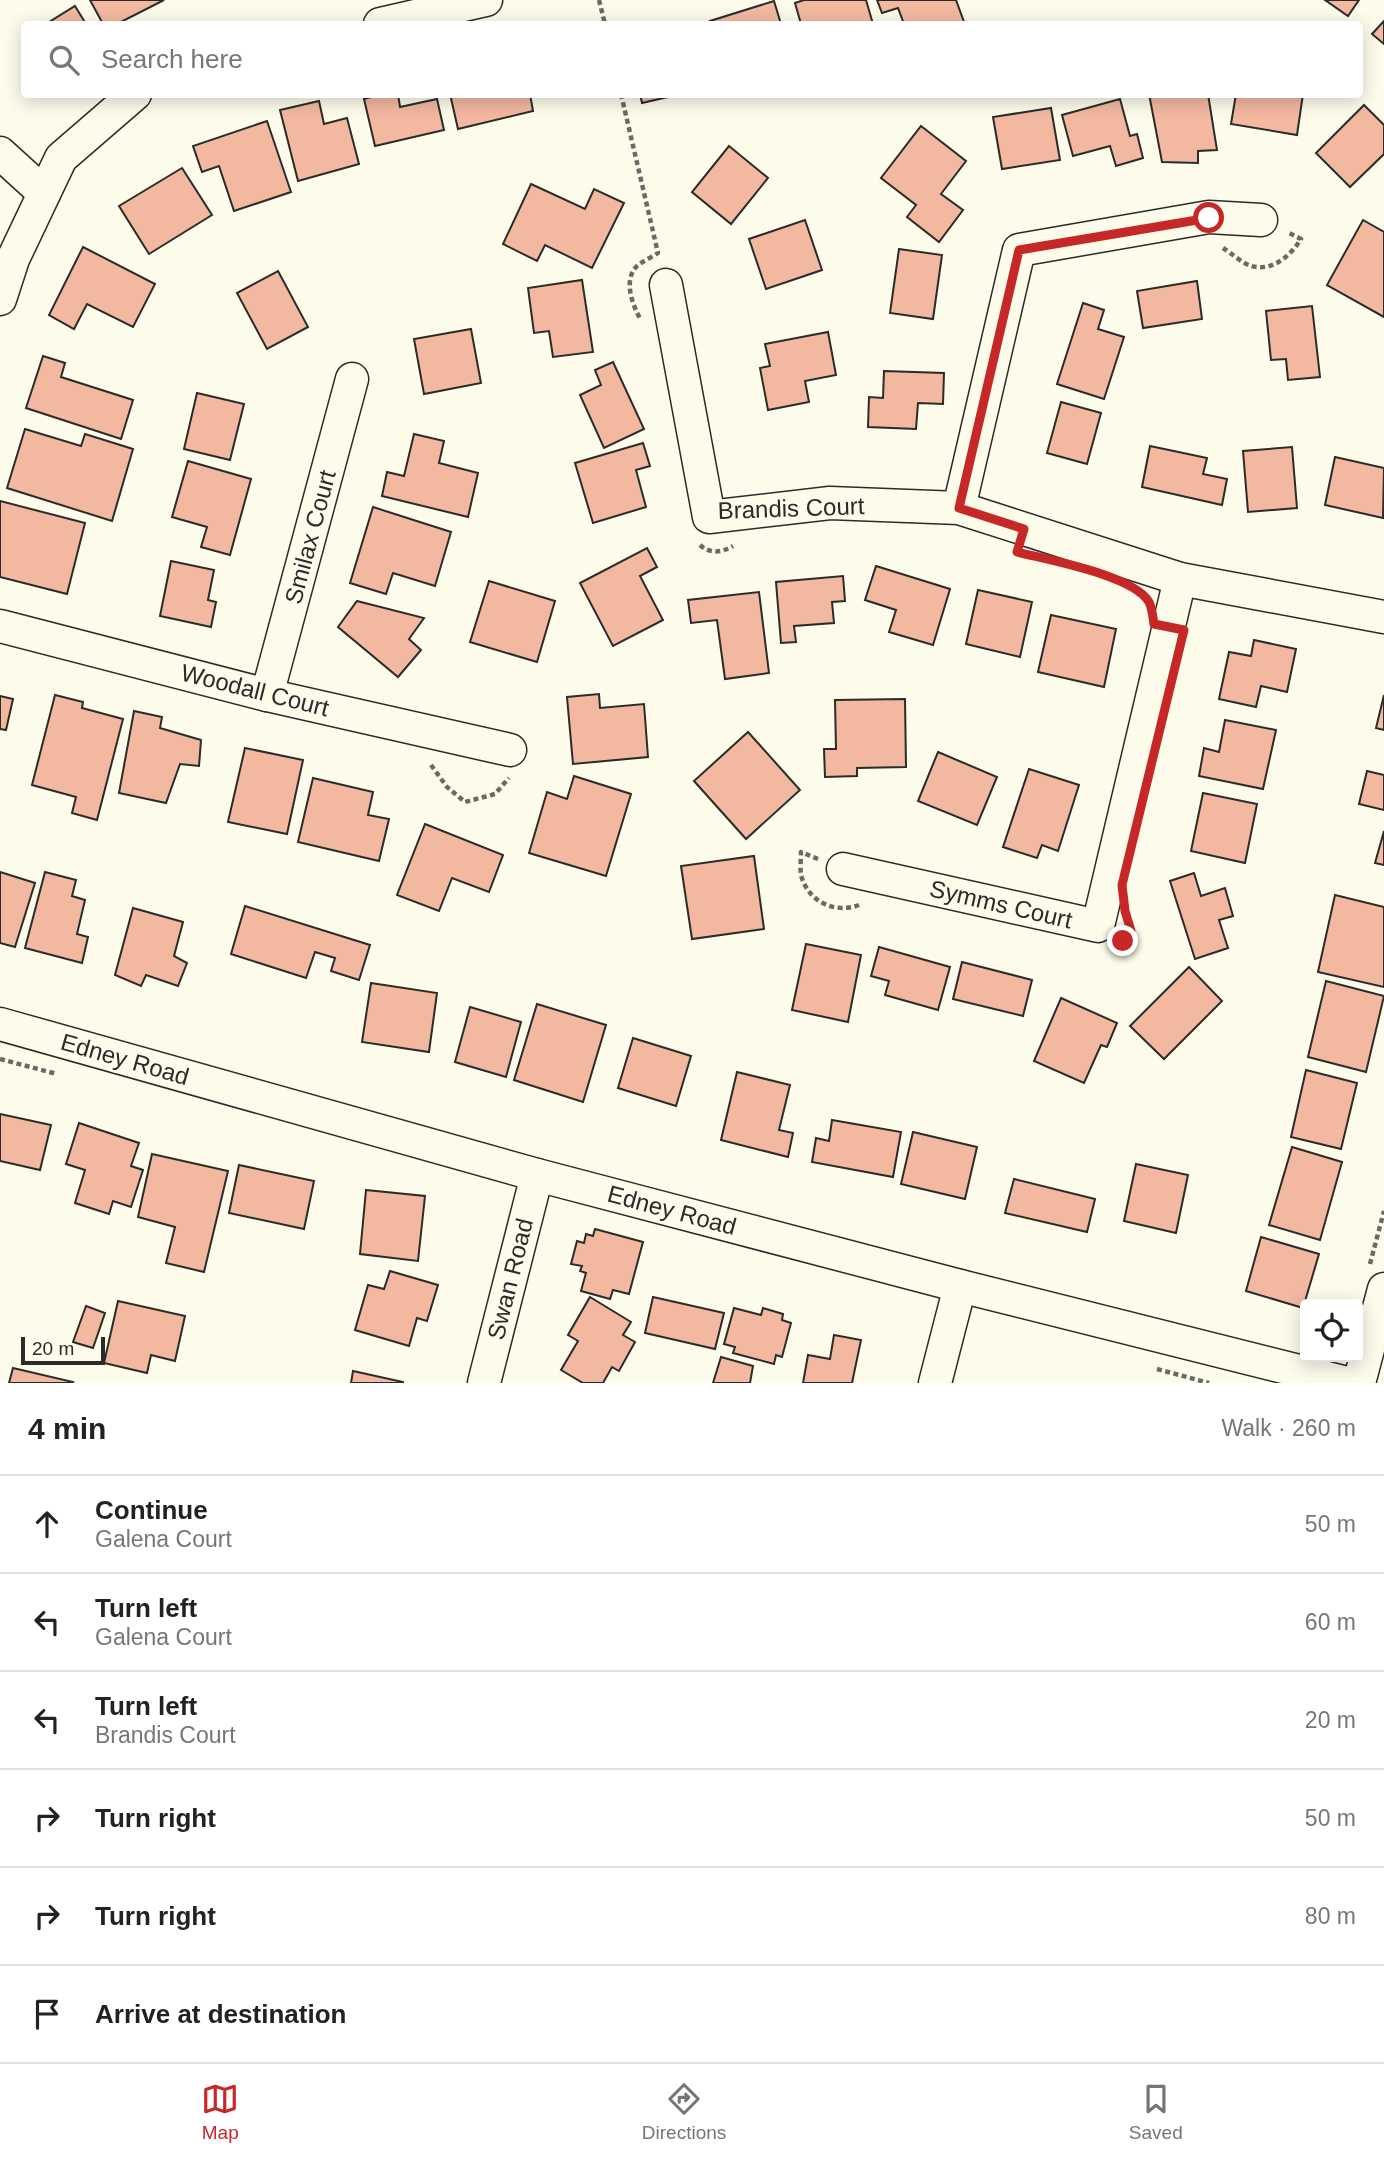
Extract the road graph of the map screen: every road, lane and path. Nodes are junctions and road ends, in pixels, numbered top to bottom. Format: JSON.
{"nodes":[{"id":1,"x":486,"y":0,"type":"edge"},
{"id":2,"x":599,"y":0,"type":"edge"},
{"id":3,"x":393,"y":21,"type":"edge"},
{"id":4,"x":604,"y":21,"type":"edge"},
{"id":5,"x":130,"y":98,"type":"edge"},
{"id":6,"x":622,"y":98,"type":"edge"},
{"id":7,"x":0,"y":153,"type":"edge"},
{"id":8,"x":44,"y":193,"type":"junction"},
{"id":9,"x":1261,"y":220,"type":"joint"},
{"id":10,"x":1213,"y":242,"type":"dead end"},
{"id":11,"x":666,"y":285,"type":"dead end"},
{"id":12,"x":0,"y":299,"type":"edge"},
{"id":13,"x":646,"y":328,"type":"dead end"},
{"id":14,"x":352,"y":379,"type":"dead end"},
{"id":15,"x":959,"y":508,"type":"junction"},
{"id":16,"x":698,"y":543,"type":"dead end"},
{"id":17,"x":737,"y":544,"type":"dead end"},
{"id":18,"x":1180,"y":579,"type":"junction"},
{"id":19,"x":1384,"y":617,"type":"edge"},
{"id":20,"x":0,"y":626,"type":"edge"},
{"id":21,"x":267,"y":695,"type":"junction"},
{"id":22,"x":510,"y":750,"type":"dead end"},
{"id":23,"x":843,"y":869,"type":"joint"},
{"id":24,"x":864,"y":903,"type":"dead end"},
{"id":25,"x":0,"y":1024,"type":"edge"},
{"id":26,"x":537,"y":1175,"type":"junction"},
{"id":27,"x":1384,"y":1211,"type":"edge"},
{"id":28,"x":1376,"y":1280,"type":"edge"},
{"id":29,"x":960,"y":1286,"type":"junction"},
{"id":30,"x":484,"y":1383,"type":"edge"},
{"id":31,"x":935,"y":1383,"type":"edge"},
{"id":32,"x":1347,"y":1383,"type":"edge"},
{"id":33,"x":1359,"y":1383,"type":"edge"}],
"edges":[{"from":1,"to":3,"type":"street"},
{"from":2,"to":4,"type":"path"},
{"from":5,"to":8,"type":"street"},
{"from":6,"to":13,"type":"path"},
{"from":7,"to":8,"type":"street"},
{"from":8,"to":12,"type":"street"},
{"from":9,"to":10,"type":"path"},
{"from":9,"to":15,"type":"street"},
{"from":11,"to":15,"type":"street","name":"Brandis Court"},
{"from":14,"to":21,"type":"street","name":"Smilax Court"},
{"from":15,"to":18,"type":"street","name":"Brandis Court"},
{"from":16,"to":17,"type":"path"},
{"from":18,"to":19,"type":"street","name":"Brandis Court"},
{"from":18,"to":23,"type":"street","name":"Symms Court"},
{"from":20,"to":21,"type":"street","name":"Woodall Court"},
{"from":21,"to":22,"type":"street","name":"Woodall Court"},
{"from":23,"to":24,"type":"path"},
{"from":25,"to":26,"type":"street","name":"Edney Road"},
{"from":26,"to":29,"type":"street","name":"Edney Road"},
{"from":26,"to":30,"type":"street","name":"Swan Road"},
{"from":27,"to":28,"type":"path"},
{"from":28,"to":33,"type":"street"},
{"from":29,"to":31,"type":"street"},
{"from":29,"to":32,"type":"street","name":"Edney Road"}]}
